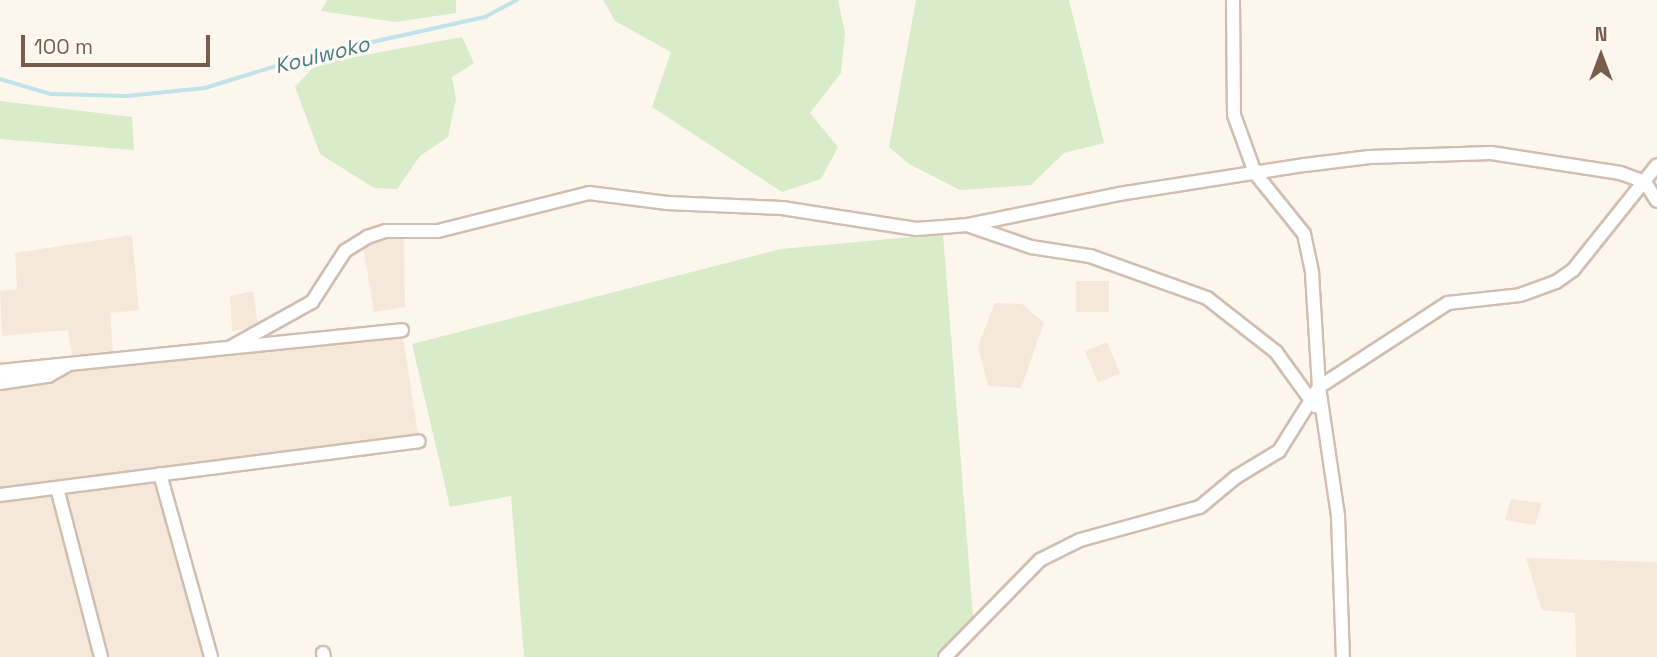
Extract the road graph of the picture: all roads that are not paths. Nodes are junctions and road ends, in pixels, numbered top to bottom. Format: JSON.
{"nodes":[{"id":1,"x":1233,"y":0,"type":"edge"},
{"id":2,"x":1657,"y":165,"type":"edge"},
{"id":3,"x":1255,"y":173,"type":"junction"},
{"id":4,"x":1645,"y":182,"type":"junction"},
{"id":5,"x":1657,"y":201,"type":"edge"},
{"id":6,"x":968,"y":225,"type":"junction"},
{"id":7,"x":402,"y":330,"type":"dead end"},
{"id":8,"x":231,"y":347,"type":"junction"},
{"id":9,"x":69,"y":364,"type":"junction"},
{"id":10,"x":0,"y":370,"type":"edge"},
{"id":11,"x":0,"y":383,"type":"edge"},
{"id":12,"x":1319,"y":387,"type":"junction"},
{"id":13,"x":1310,"y":400,"type":"junction"},
{"id":14,"x":1323,"y":417,"type":"junction"},
{"id":15,"x":419,"y":441,"type":"dead end"},
{"id":16,"x":160,"y":474,"type":"junction"},
{"id":17,"x":57,"y":488,"type":"junction"},
{"id":18,"x":0,"y":495,"type":"edge"},
{"id":19,"x":101,"y":657,"type":"edge"},
{"id":20,"x":211,"y":657,"type":"edge"},
{"id":21,"x":945,"y":657,"type":"edge"},
{"id":22,"x":1343,"y":657,"type":"edge"}],
"edges":[{"from":1,"to":3,"type":"street"},
{"from":2,"to":4,"type":"street"},
{"from":3,"to":4,"type":"street"},
{"from":3,"to":6,"type":"street"},
{"from":3,"to":12,"type":"street"},
{"from":4,"to":5,"type":"street"},
{"from":4,"to":12,"type":"street"},
{"from":6,"to":8,"type":"street"},
{"from":6,"to":13,"type":"street"},
{"from":7,"to":8,"type":"street"},
{"from":8,"to":9,"type":"street"},
{"from":9,"to":10,"type":"street"},
{"from":9,"to":11,"type":"street"},
{"from":12,"to":13,"type":"street"},
{"from":12,"to":14,"type":"street"},
{"from":13,"to":14,"type":"street"},
{"from":13,"to":21,"type":"street"},
{"from":14,"to":22,"type":"street"},
{"from":15,"to":16,"type":"street"},
{"from":16,"to":17,"type":"street"},
{"from":16,"to":20,"type":"street"},
{"from":17,"to":18,"type":"street"},
{"from":17,"to":19,"type":"street"}]}
